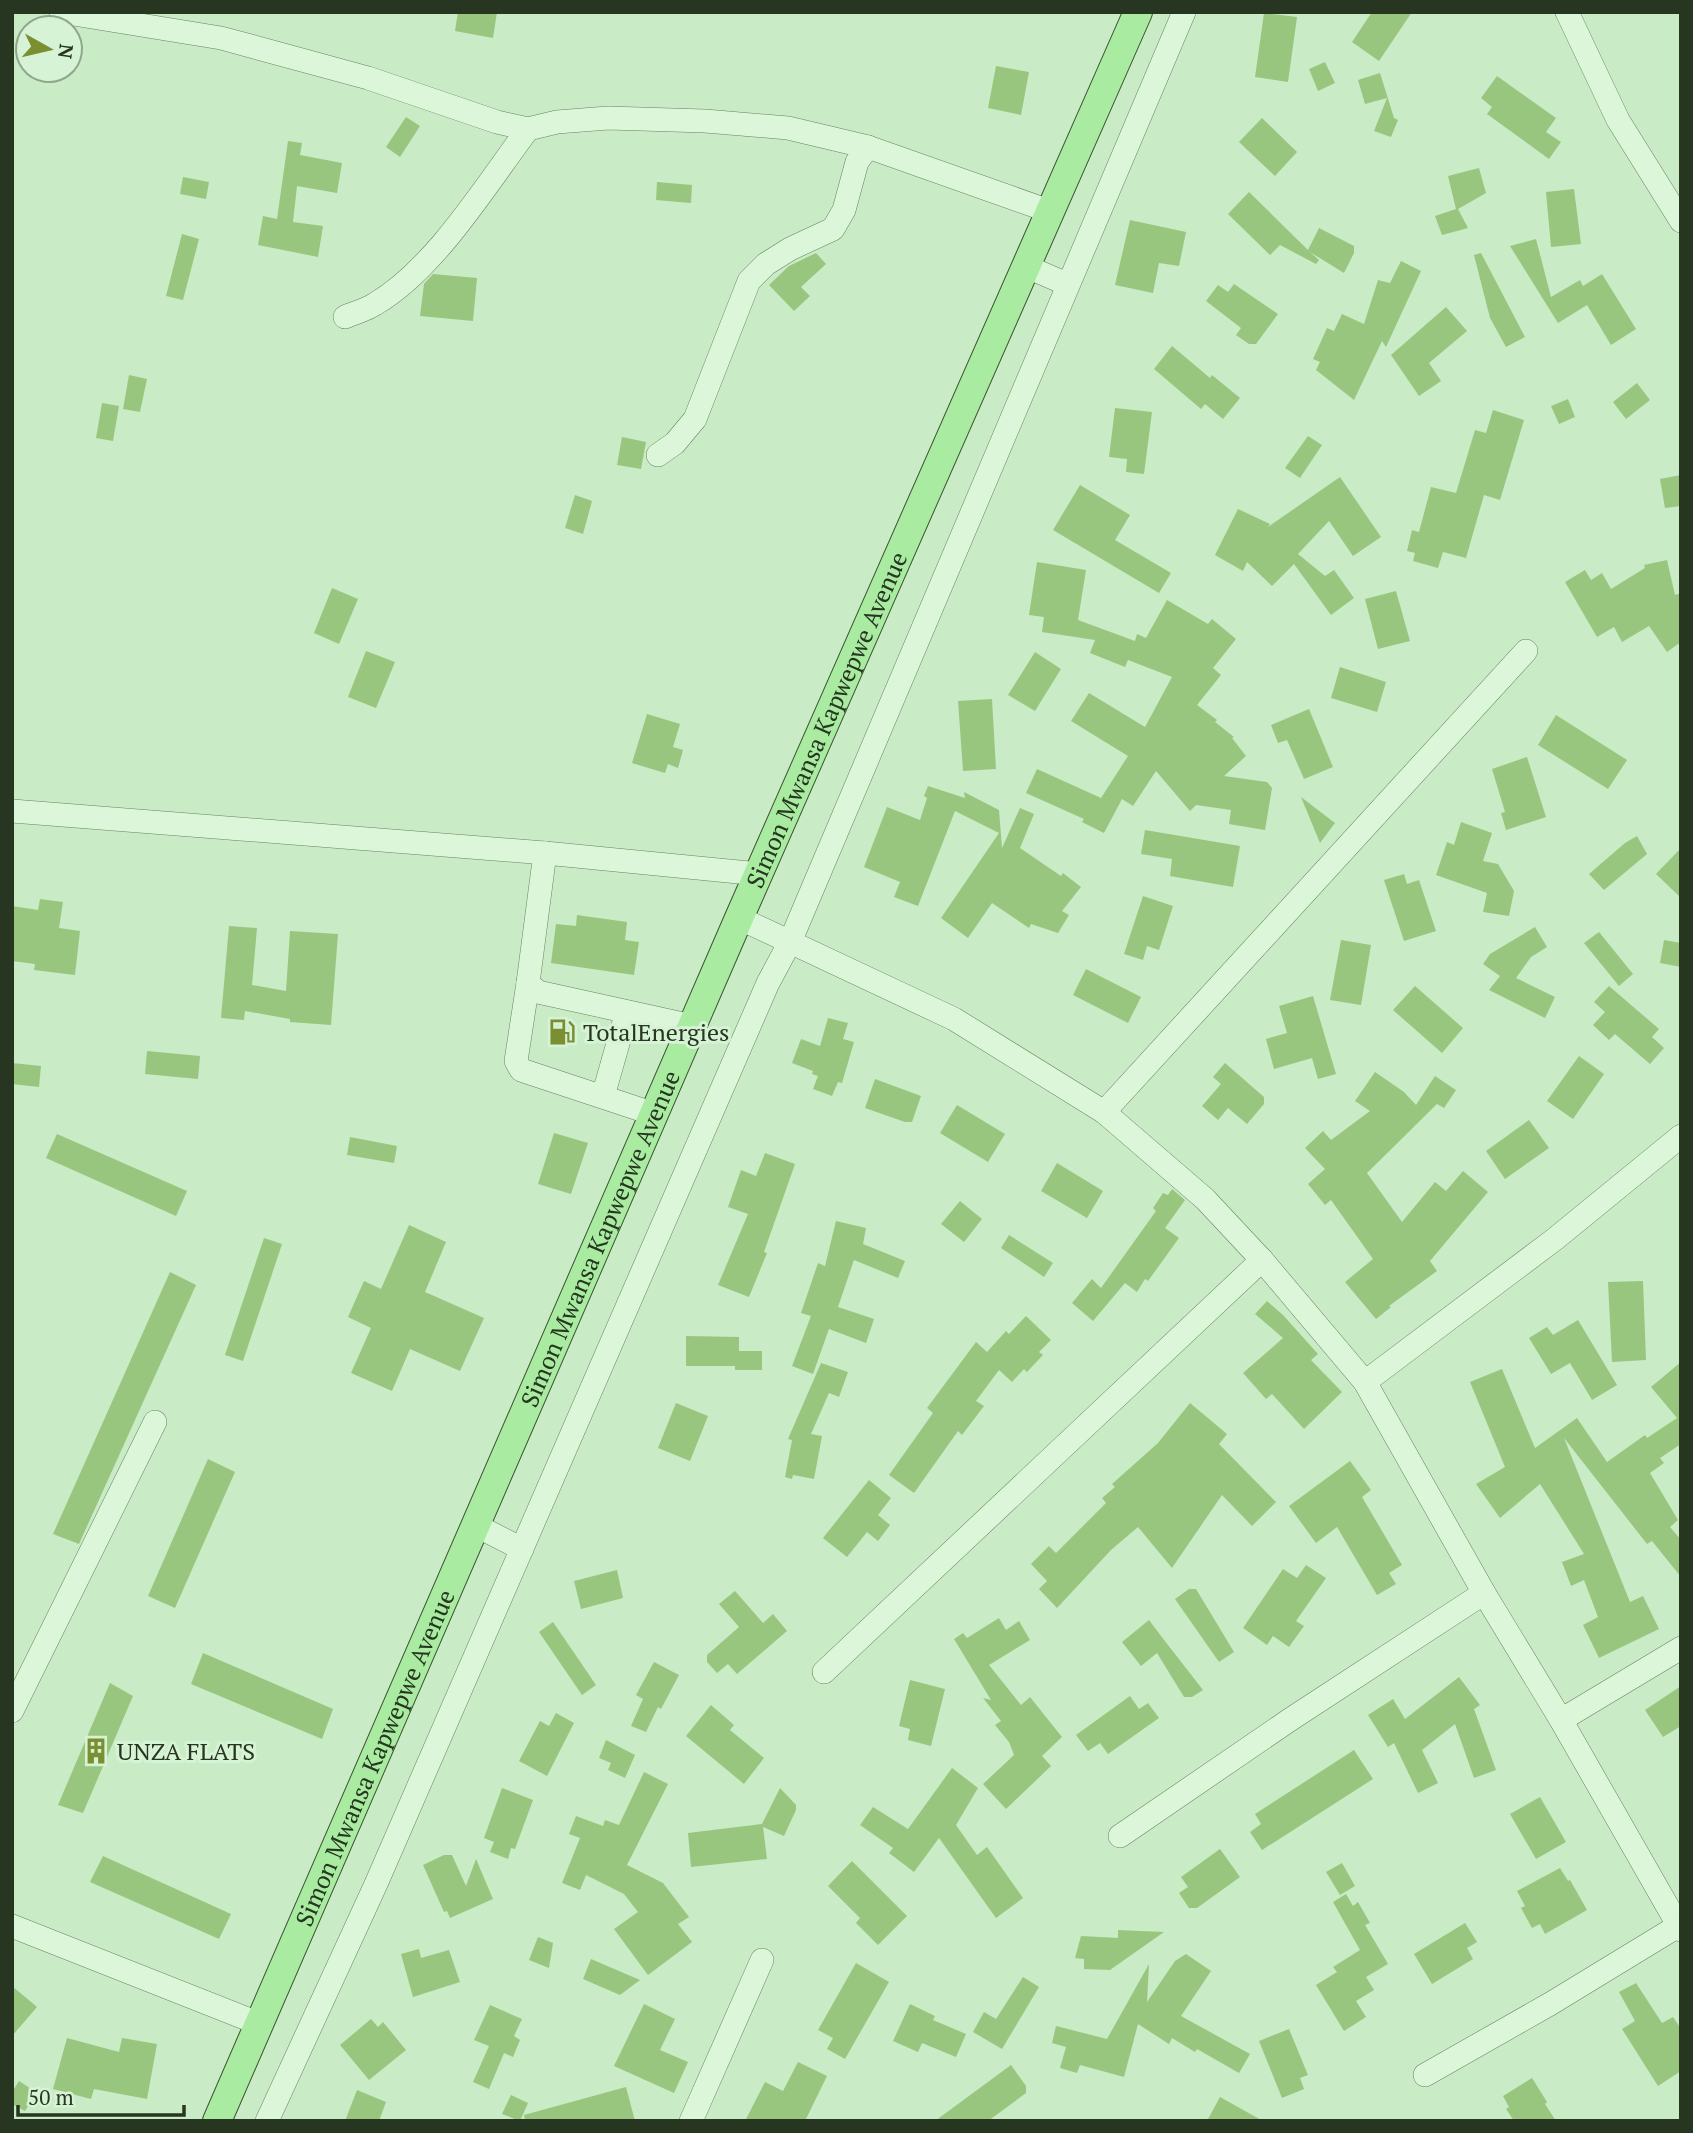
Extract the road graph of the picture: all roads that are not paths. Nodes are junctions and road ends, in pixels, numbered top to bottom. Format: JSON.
{"nodes":[{"id":1,"x":61,"y":12,"type":"edge"},
{"id":2,"x":1138,"y":12,"type":"edge"},
{"id":3,"x":1184,"y":12,"type":"edge"},
{"id":4,"x":1567,"y":12,"type":"edge"},
{"id":5,"x":528,"y":129,"type":"junction"},
{"id":6,"x":869,"y":148,"type":"junction"},
{"id":7,"x":1049,"y":211,"type":"junction"},
{"id":8,"x":1681,"y":221,"type":"edge"},
{"id":9,"x":1025,"y":266,"type":"junction"},
{"id":10,"x":1067,"y":284,"type":"junction"},
{"id":11,"x":345,"y":317,"type":"dead end"},
{"id":12,"x":658,"y":455,"type":"dead end"},
{"id":13,"x":1526,"y":651,"type":"dead end"},
{"id":14,"x":12,"y":811,"type":"edge"},
{"id":15,"x":544,"y":853,"type":"junction"},
{"id":16,"x":759,"y":874,"type":"junction"},
{"id":17,"x":738,"y":918,"type":"junction"},
{"id":18,"x":790,"y":942,"type":"junction"},
{"id":19,"x":528,"y":983,"type":"junction"},
{"id":20,"x":627,"y":1012,"type":"junction"},
{"id":21,"x":692,"y":1026,"type":"junction"},
{"id":22,"x":603,"y":1096,"type":"junction"},
{"id":23,"x":1104,"y":1112,"type":"junction"},
{"id":24,"x":654,"y":1114,"type":"junction"},
{"id":25,"x":1681,"y":1136,"type":"edge"},
{"id":26,"x":1262,"y":1260,"type":"junction"},
{"id":27,"x":1365,"y":1382,"type":"junction"},
{"id":28,"x":155,"y":1422,"type":"dead end"},
{"id":29,"x":475,"y":1525,"type":"junction"},
{"id":30,"x":522,"y":1549,"type":"junction"},
{"id":31,"x":1484,"y":1593,"type":"junction"},
{"id":32,"x":1681,"y":1648,"type":"edge"},
{"id":33,"x":824,"y":1672,"type":"dead end"},
{"id":34,"x":13,"y":1707,"type":"edge"},
{"id":35,"x":1561,"y":1720,"type":"junction"},
{"id":36,"x":1120,"y":1836,"type":"dead end"},
{"id":37,"x":12,"y":1926,"type":"edge"},
{"id":38,"x":1679,"y":1928,"type":"edge"},
{"id":39,"x":762,"y":1959,"type":"dead end"},
{"id":40,"x":260,"y":2024,"type":"junction"},
{"id":41,"x":1425,"y":2076,"type":"dead end"},
{"id":42,"x":217,"y":2121,"type":"edge"},
{"id":43,"x":267,"y":2121,"type":"edge"},
{"id":44,"x":691,"y":2121,"type":"edge"}],
"edges":[{"from":1,"to":5,"type":"street"},
{"from":2,"to":7,"type":"main road","name":"Simon Mwansa Kapwepwe Avenue"},
{"from":3,"to":10,"type":"street"},
{"from":4,"to":8,"type":"street"},
{"from":5,"to":6,"type":"street"},
{"from":5,"to":11,"type":"street"},
{"from":6,"to":7,"type":"street"},
{"from":6,"to":12,"type":"street"},
{"from":7,"to":9,"type":"main road","name":"Simon Mwansa Kapwepwe Avenue"},
{"from":9,"to":10,"type":"street"},
{"from":9,"to":16,"type":"main road","name":"Simon Mwansa Kapwepwe Avenue"},
{"from":10,"to":18,"type":"street"},
{"from":13,"to":23,"type":"street"},
{"from":14,"to":15,"type":"street"},
{"from":15,"to":16,"type":"street"},
{"from":15,"to":19,"type":"street"},
{"from":16,"to":17,"type":"main road","name":"Simon Mwansa Kapwepwe Avenue"},
{"from":17,"to":18,"type":"street"},
{"from":17,"to":21,"type":"main road","name":"Simon Mwansa Kapwepwe Avenue"},
{"from":18,"to":23,"type":"street"},
{"from":18,"to":30,"type":"street"},
{"from":19,"to":20,"type":"street"},
{"from":19,"to":22,"type":"street"},
{"from":20,"to":21,"type":"street"},
{"from":20,"to":22,"type":"street"},
{"from":21,"to":24,"type":"main road","name":"Simon Mwansa Kapwepwe Avenue"},
{"from":22,"to":24,"type":"street"},
{"from":23,"to":26,"type":"street"},
{"from":24,"to":29,"type":"main road","name":"Simon Mwansa Kapwepwe Avenue"},
{"from":25,"to":27,"type":"street"},
{"from":26,"to":27,"type":"street"},
{"from":26,"to":33,"type":"street"},
{"from":27,"to":31,"type":"street"},
{"from":28,"to":34,"type":"street"},
{"from":29,"to":30,"type":"street"},
{"from":29,"to":40,"type":"main road","name":"Simon Mwansa Kapwepwe Avenue"},
{"from":30,"to":43,"type":"street"},
{"from":31,"to":35,"type":"street"},
{"from":31,"to":36,"type":"street"},
{"from":32,"to":35,"type":"street"},
{"from":35,"to":38,"type":"street"},
{"from":37,"to":40,"type":"street"},
{"from":38,"to":41,"type":"street"},
{"from":39,"to":44,"type":"street"},
{"from":40,"to":42,"type":"main road","name":"Simon Mwansa Kapwepwe Avenue"}]}
